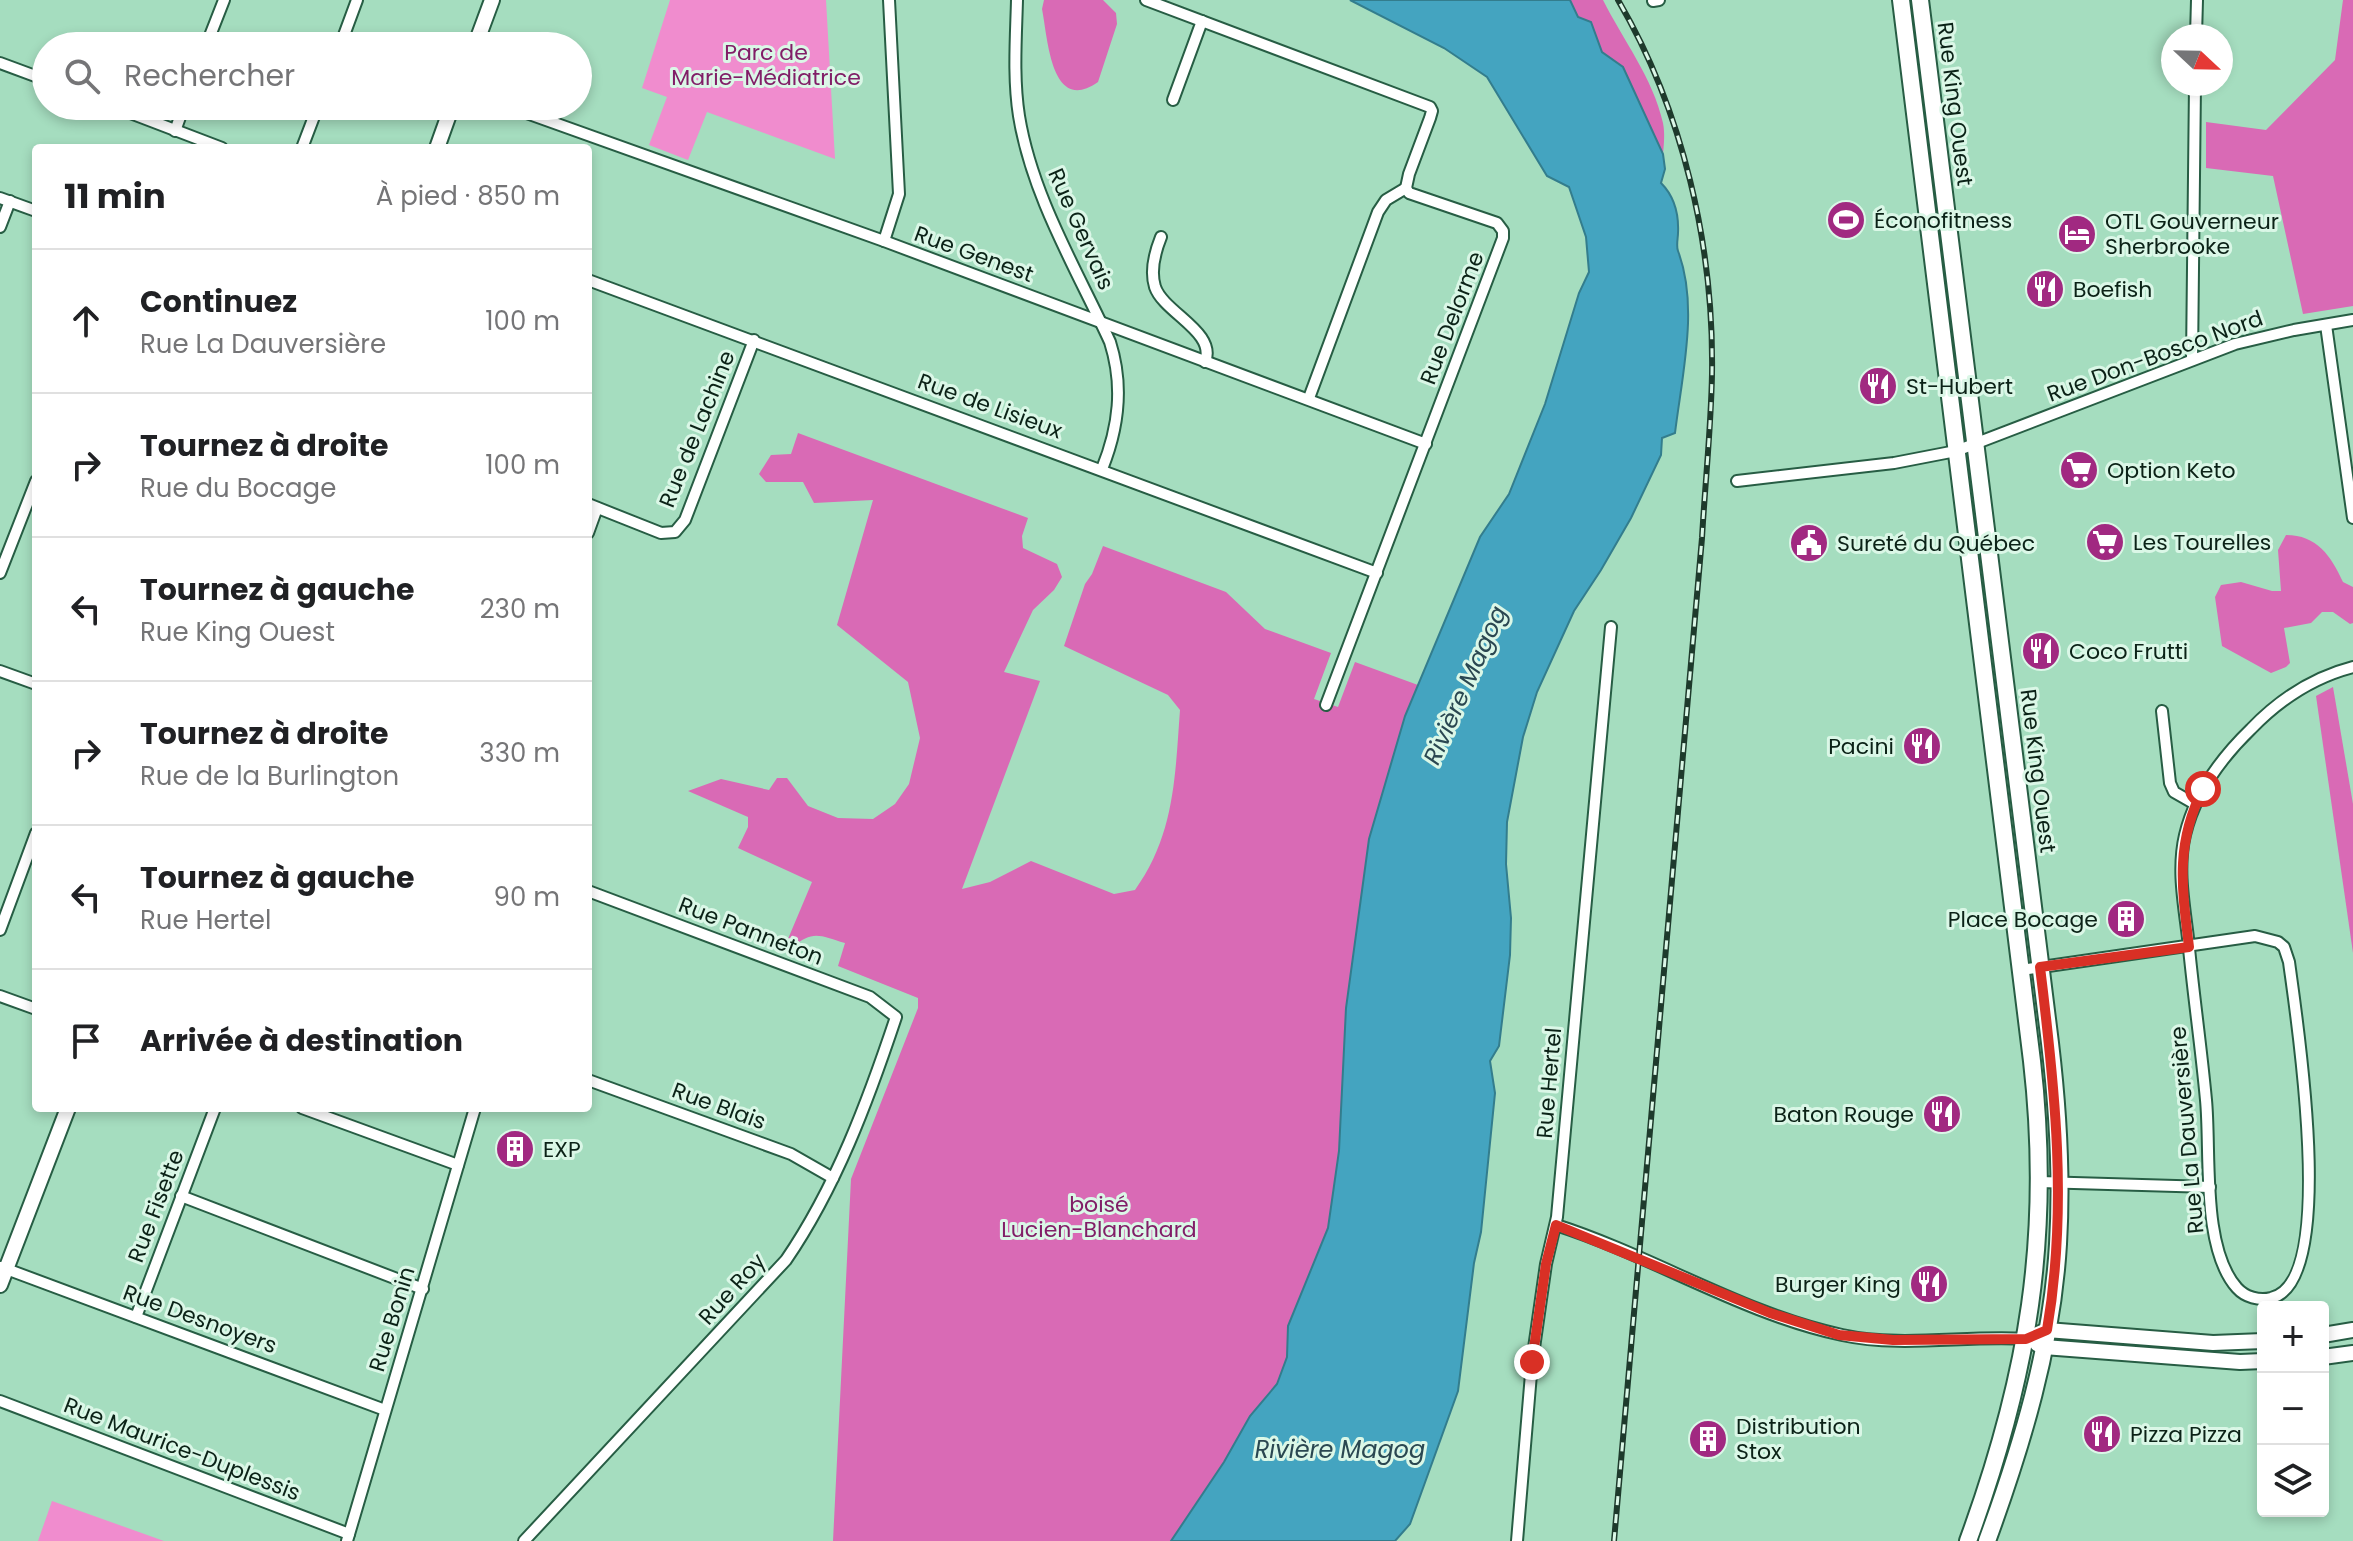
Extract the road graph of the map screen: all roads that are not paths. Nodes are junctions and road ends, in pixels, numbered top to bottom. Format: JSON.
{"nodes":[{"id":1,"x":224,"y":0,"type":"edge"},
{"id":2,"x":357,"y":0,"type":"edge"},
{"id":3,"x":492,"y":0,"type":"edge"},
{"id":4,"x":889,"y":0,"type":"edge"},
{"id":5,"x":1017,"y":0,"type":"edge"},
{"id":6,"x":1146,"y":0,"type":"edge"},
{"id":7,"x":1901,"y":0,"type":"edge"},
{"id":8,"x":1920,"y":0,"type":"edge"},
{"id":9,"x":2197,"y":0,"type":"edge"},
{"id":10,"x":1202,"y":21,"type":"junction"},
{"id":11,"x":2196,"y":24,"type":"edge"},
{"id":12,"x":211,"y":32,"type":"edge"},
{"id":13,"x":345,"y":32,"type":"edge"},
{"id":14,"x":480,"y":32,"type":"edge"},
{"id":15,"x":0,"y":63,"type":"edge"},
{"id":16,"x":32,"y":75,"type":"edge"},
{"id":17,"x":2195,"y":96,"type":"edge"},
{"id":18,"x":1173,"y":100,"type":"dead end"},
{"id":19,"x":147,"y":120,"type":"edge"},
{"id":20,"x":179,"y":120,"type":"edge"},
{"id":21,"x":313,"y":120,"type":"edge"},
{"id":22,"x":447,"y":120,"type":"edge"},
{"id":23,"x":546,"y":120,"type":"edge"},
{"id":24,"x":175,"y":131,"type":"junction"},
{"id":25,"x":211,"y":144,"type":"edge"},
{"id":26,"x":304,"y":144,"type":"edge"},
{"id":27,"x":438,"y":144,"type":"edge"},
{"id":28,"x":1406,"y":188,"type":"junction"},
{"id":29,"x":5,"y":199,"type":"edge"},
{"id":30,"x":32,"y":209,"type":"edge"},
{"id":31,"x":0,"y":227,"type":"edge"},
{"id":32,"x":1161,"y":237,"type":"dead end"},
{"id":33,"x":884,"y":241,"type":"junction"},
{"id":34,"x":592,"y":281,"type":"edge"},
{"id":35,"x":2353,"y":320,"type":"edge"},
{"id":36,"x":1101,"y":323,"type":"junction"},
{"id":37,"x":2326,"y":325,"type":"junction"},
{"id":38,"x":754,"y":340,"type":"junction"},
{"id":39,"x":2192,"y":360,"type":"junction"},
{"id":40,"x":1205,"y":362,"type":"junction"},
{"id":41,"x":1309,"y":398,"type":"junction"},
{"id":42,"x":1426,"y":444,"type":"junction"},
{"id":43,"x":1975,"y":444,"type":"junction"},
{"id":44,"x":1956,"y":451,"type":"junction"},
{"id":45,"x":1102,"y":469,"type":"junction"},
{"id":46,"x":1737,"y":481,"type":"dead end"},
{"id":47,"x":32,"y":491,"type":"edge"},
{"id":48,"x":592,"y":506,"type":"edge"},
{"id":49,"x":2353,"y":518,"type":"edge"},
{"id":50,"x":0,"y":573,"type":"edge"},
{"id":51,"x":1377,"y":573,"type":"junction"},
{"id":52,"x":1611,"y":627,"type":"dead end"},
{"id":53,"x":2353,"y":667,"type":"edge"},
{"id":54,"x":0,"y":671,"type":"edge"},
{"id":55,"x":32,"y":683,"type":"edge"},
{"id":56,"x":1326,"y":705,"type":"dead end"},
{"id":57,"x":2162,"y":711,"type":"dead end"},
{"id":58,"x":2195,"y":804,"type":"junction"},
{"id":59,"x":32,"y":844,"type":"edge"},
{"id":60,"x":592,"y":893,"type":"edge"},
{"id":61,"x":0,"y":930,"type":"edge"},
{"id":62,"x":2189,"y":947,"type":"junction"},
{"id":63,"x":2040,"y":967,"type":"junction"},
{"id":64,"x":2021,"y":970,"type":"junction"},
{"id":65,"x":0,"y":996,"type":"edge"},
{"id":66,"x":32,"y":1008,"type":"edge"},
{"id":67,"x":896,"y":1017,"type":"joint"},
{"id":68,"x":592,"y":1081,"type":"edge"},
{"id":69,"x":66,"y":1112,"type":"edge"},
{"id":70,"x":213,"y":1112,"type":"edge"},
{"id":71,"x":313,"y":1112,"type":"edge"},
{"id":72,"x":474,"y":1112,"type":"edge"},
{"id":73,"x":458,"y":1165,"type":"junction"},
{"id":74,"x":833,"y":1178,"type":"junction"},
{"id":75,"x":2059,"y":1181,"type":"junction"},
{"id":76,"x":2040,"y":1182,"type":"junction"},
{"id":77,"x":2210,"y":1187,"type":"junction"},
{"id":78,"x":181,"y":1196,"type":"junction"},
{"id":79,"x":1556,"y":1225,"type":"junction"},
{"id":80,"x":3,"y":1268,"type":"edge"},
{"id":81,"x":0,"y":1285,"type":"edge"},
{"id":82,"x":423,"y":1289,"type":"junction"},
{"id":83,"x":136,"y":1317,"type":"junction"},
{"id":84,"x":2047,"y":1330,"type":"junction"},
{"id":85,"x":2353,"y":1330,"type":"edge"},
{"id":86,"x":2329,"y":1334,"type":"edge"},
{"id":87,"x":2026,"y":1339,"type":"junction"},
{"id":88,"x":2257,"y":1341,"type":"edge"},
{"id":89,"x":2044,"y":1347,"type":"junction"},
{"id":90,"x":2353,"y":1353,"type":"edge"},
{"id":91,"x":2329,"y":1356,"type":"edge"},
{"id":92,"x":2257,"y":1361,"type":"edge"},
{"id":93,"x":0,"y":1401,"type":"edge"},
{"id":94,"x":385,"y":1410,"type":"junction"},
{"id":95,"x":348,"y":1537,"type":"edge"},
{"id":96,"x":524,"y":1541,"type":"edge"},
{"id":97,"x":1517,"y":1541,"type":"edge"},
{"id":98,"x":1968,"y":1541,"type":"edge"},
{"id":99,"x":1987,"y":1541,"type":"edge"}],
"edges":[{"from":1,"to":12,"type":"street"},
{"from":2,"to":13,"type":"street"},
{"from":3,"to":14,"type":"main road"},
{"from":4,"to":33,"type":"street"},
{"from":5,"to":36,"type":"street","name":"Rue Gervais"},
{"from":6,"to":10,"type":"street"},
{"from":7,"to":44,"type":"main road","name":"Rue King Ouest"},
{"from":8,"to":43,"type":"main road","name":"Rue King Ouest"},
{"from":9,"to":11,"type":"street"},
{"from":10,"to":18,"type":"street"},
{"from":10,"to":28,"type":"street"},
{"from":15,"to":16,"type":"street"},
{"from":17,"to":39,"type":"street"},
{"from":19,"to":24,"type":"street"},
{"from":20,"to":24,"type":"street"},
{"from":21,"to":26,"type":"street"},
{"from":22,"to":27,"type":"main road"},
{"from":23,"to":33,"type":"street","name":"Rue Genest"},
{"from":24,"to":25,"type":"street"},
{"from":28,"to":41,"type":"street"},
{"from":28,"to":42,"type":"street","name":"Rue Delorme"},
{"from":29,"to":30,"type":"street"},
{"from":29,"to":31,"type":"street"},
{"from":32,"to":40,"type":"street"},
{"from":33,"to":36,"type":"street","name":"Rue Genest"},
{"from":34,"to":38,"type":"street","name":"Rue de Lisieux"},
{"from":35,"to":37,"type":"street","name":"Rue Don-Bosco Nord"},
{"from":36,"to":40,"type":"street","name":"Rue Genest"},
{"from":36,"to":45,"type":"street","name":"Rue Gervais"},
{"from":37,"to":39,"type":"street","name":"Rue Don-Bosco Nord"},
{"from":37,"to":49,"type":"street"},
{"from":38,"to":45,"type":"street","name":"Rue de Lisieux"},
{"from":38,"to":48,"type":"street","name":"Rue de Lachine"},
{"from":39,"to":43,"type":"street","name":"Rue Don-Bosco Nord"},
{"from":40,"to":41,"type":"street","name":"Rue Genest"},
{"from":41,"to":42,"type":"street","name":"Rue Genest"},
{"from":42,"to":51,"type":"street","name":"Rue Delorme"},
{"from":43,"to":44,"type":"street","name":"Rue Don-Bosco Nord"},
{"from":43,"to":63,"type":"main road","name":"Rue King Ouest"},
{"from":44,"to":46,"type":"street","name":"Rue Don-Bosco Nord"},
{"from":44,"to":64,"type":"main road","name":"Rue King Ouest"},
{"from":45,"to":51,"type":"street","name":"Rue de Lisieux"},
{"from":47,"to":50,"type":"street"},
{"from":51,"to":56,"type":"street","name":"Rue Delorme"},
{"from":52,"to":79,"type":"street","name":"Rue Hertel"},
{"from":53,"to":58,"type":"street","name":"Rue La Dauversière"},
{"from":54,"to":55,"type":"street"},
{"from":57,"to":58,"type":"street"},
{"from":58,"to":62,"type":"street","name":"Rue La Dauversière"},
{"from":59,"to":61,"type":"street"},
{"from":60,"to":67,"type":"street","name":"Rue Panneton"},
{"from":62,"to":63,"type":"street"},
{"from":62,"to":77,"type":"street","name":"Rue La Dauversière"},
{"from":62,"to":77,"type":"street","name":"Rue La Dauversière"},
{"from":63,"to":64,"type":"street"},
{"from":63,"to":75,"type":"main road","name":"Rue King Ouest"},
{"from":64,"to":76,"type":"main road","name":"Rue King Ouest"},
{"from":65,"to":66,"type":"street"},
{"from":67,"to":74,"type":"street","name":"Rue Roy"},
{"from":68,"to":74,"type":"street","name":"Rue Blais"},
{"from":69,"to":80,"type":"main road"},
{"from":70,"to":78,"type":"street","name":"Rue Fisette"},
{"from":71,"to":73,"type":"street"},
{"from":72,"to":73,"type":"street","name":"Rue Bonin"},
{"from":73,"to":82,"type":"street","name":"Rue Bonin"},
{"from":74,"to":96,"type":"street","name":"Rue Roy"},
{"from":75,"to":76,"type":"street"},
{"from":75,"to":77,"type":"street"},
{"from":75,"to":84,"type":"main road","name":"Rue King Ouest"},
{"from":76,"to":87,"type":"main road","name":"Rue King Ouest"},
{"from":78,"to":82,"type":"street"},
{"from":78,"to":83,"type":"street","name":"Rue Fisette"},
{"from":79,"to":87,"type":"street"},
{"from":79,"to":97,"type":"street","name":"Rue Hertel"},
{"from":80,"to":81,"type":"main road"},
{"from":80,"to":83,"type":"street","name":"Rue Desnoyers"},
{"from":82,"to":94,"type":"street","name":"Rue Bonin"},
{"from":83,"to":94,"type":"street","name":"Rue Desnoyers"},
{"from":84,"to":87,"type":"main road"},
{"from":84,"to":88,"type":"main road"},
{"from":84,"to":89,"type":"main road","name":"Rue King Ouest"},
{"from":85,"to":86,"type":"main road"},
{"from":87,"to":89,"type":"main road"},
{"from":87,"to":98,"type":"main road","name":"Rue King Ouest"},
{"from":89,"to":92,"type":"main road"},
{"from":89,"to":99,"type":"main road","name":"Rue King Ouest"},
{"from":90,"to":91,"type":"main road"},
{"from":93,"to":95,"type":"street","name":"Rue Maurice-Duplessis"},
{"from":94,"to":95,"type":"street","name":"Rue Bonin"}]}
